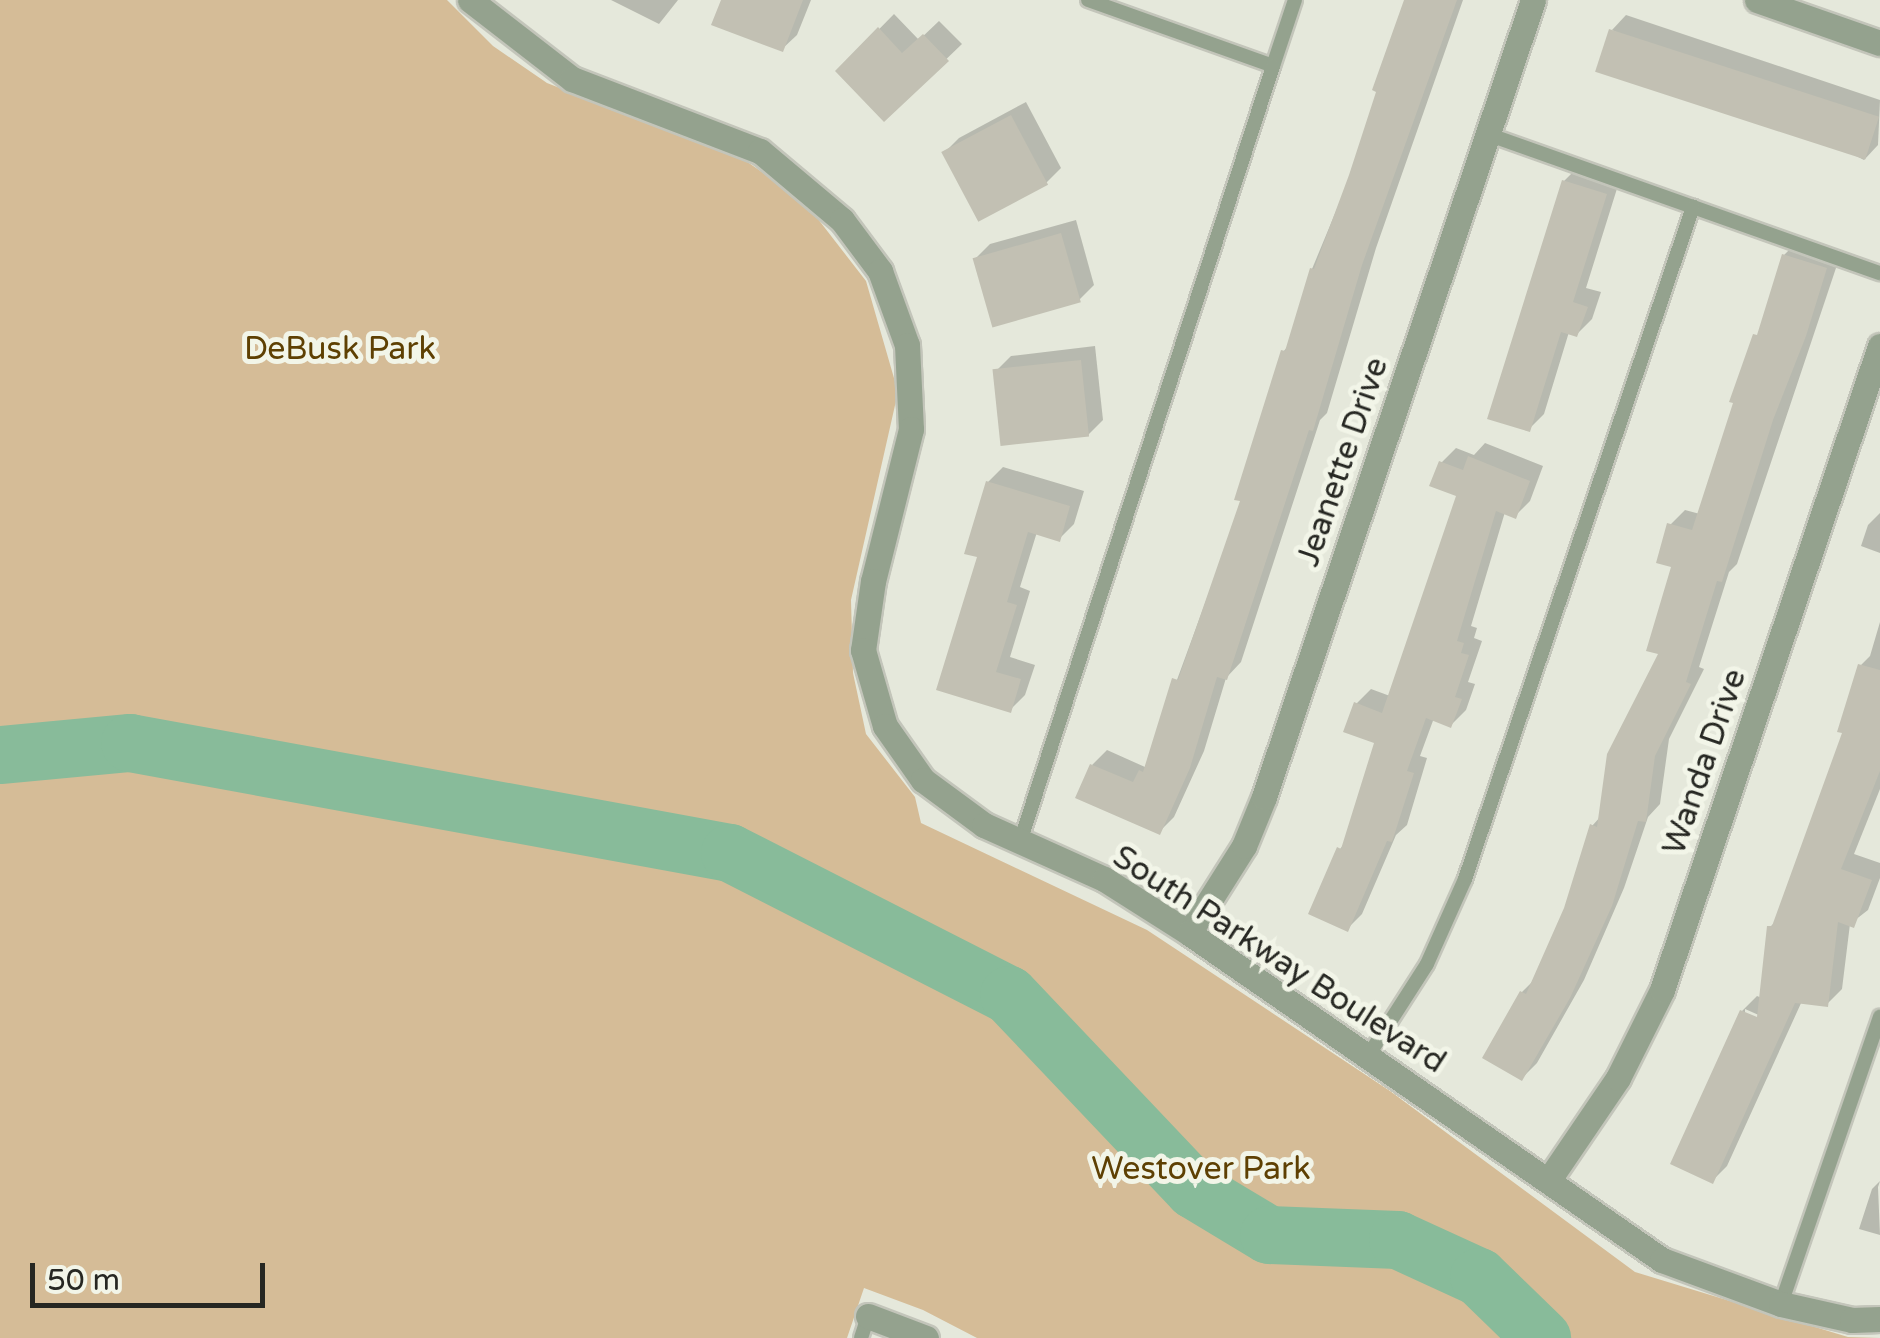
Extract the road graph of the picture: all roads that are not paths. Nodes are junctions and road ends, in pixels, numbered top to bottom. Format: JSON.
{"nodes":[{"id":1,"x":470,"y":0,"type":"edge"},
{"id":2,"x":1088,"y":0,"type":"edge"},
{"id":3,"x":1295,"y":0,"type":"edge"},
{"id":4,"x":1533,"y":0,"type":"edge"},
{"id":5,"x":1757,"y":0,"type":"edge"},
{"id":6,"x":1880,"y":42,"type":"edge"},
{"id":7,"x":1274,"y":66,"type":"junction"},
{"id":8,"x":1487,"y":134,"type":"junction"},
{"id":9,"x":1693,"y":207,"type":"junction"},
{"id":10,"x":1880,"y":273,"type":"edge"},
{"id":11,"x":1880,"y":346,"type":"edge"},
{"id":12,"x":1020,"y":842,"type":"junction"},
{"id":13,"x":1189,"y":933,"type":"junction"},
{"id":14,"x":1880,"y":1017,"type":"edge"},
{"id":15,"x":1368,"y":1056,"type":"junction"},
{"id":16,"x":1550,"y":1178,"type":"junction"},
{"id":17,"x":1780,"y":1304,"type":"junction"},
{"id":18,"x":1880,"y":1319,"type":"edge"},
{"id":19,"x":865,"y":1327,"type":"edge"},
{"id":20,"x":926,"y":1338,"type":"edge"}],
"edges":[{"from":1,"to":12,"type":"street","name":"South Parkway Boulevard"},
{"from":2,"to":7,"type":"lane"},
{"from":3,"to":7,"type":"lane"},
{"from":4,"to":8,"type":"street","name":"Jeanette Drive"},
{"from":5,"to":6,"type":"street"},
{"from":7,"to":12,"type":"lane"},
{"from":8,"to":9,"type":"lane"},
{"from":8,"to":13,"type":"street","name":"Jeanette Drive"},
{"from":9,"to":10,"type":"lane"},
{"from":9,"to":15,"type":"lane"},
{"from":11,"to":16,"type":"street","name":"Wanda Drive"},
{"from":12,"to":13,"type":"street","name":"South Parkway Boulevard"},
{"from":13,"to":15,"type":"street","name":"South Parkway Boulevard"},
{"from":14,"to":17,"type":"lane"},
{"from":15,"to":16,"type":"street","name":"South Parkway Boulevard"},
{"from":16,"to":17,"type":"street","name":"South Parkway Boulevard"},
{"from":17,"to":18,"type":"street","name":"South Parkway Boulevard"},
{"from":19,"to":20,"type":"street"}]}
